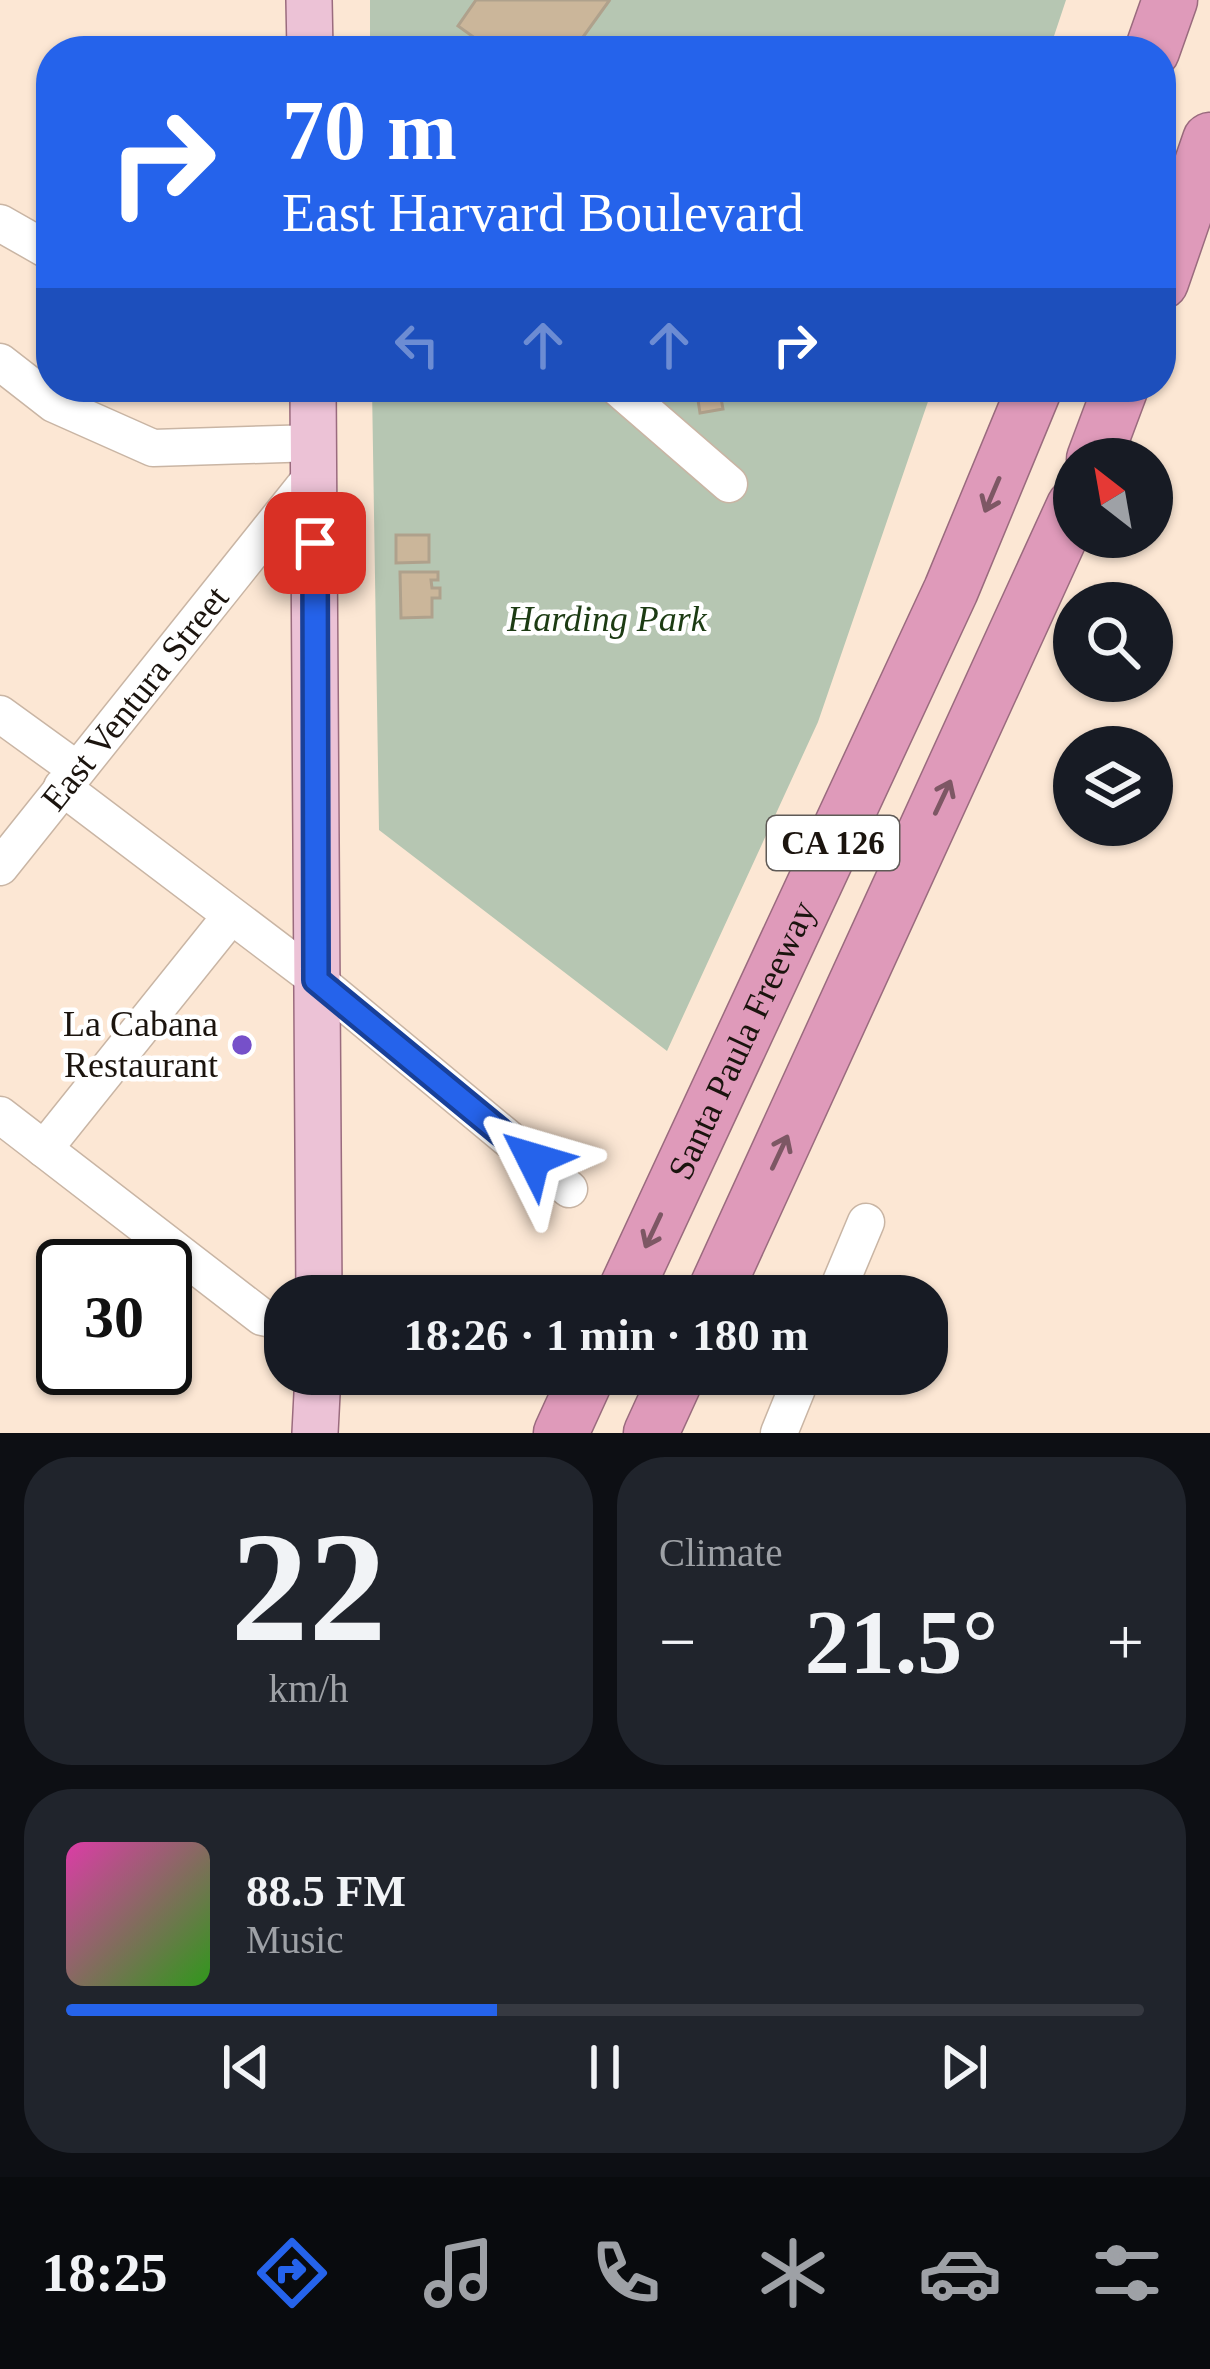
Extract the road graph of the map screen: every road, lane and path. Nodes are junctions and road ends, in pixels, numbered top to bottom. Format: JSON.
{"nodes":[{"id":1,"x":309,"y":0,"type":"edge"},
{"id":2,"x":1170,"y":0,"type":"edge"},
{"id":3,"x":310,"y":36,"type":"edge"},
{"id":4,"x":1157,"y":36,"type":"edge"},
{"id":5,"x":1210,"y":140,"type":"edge"},
{"id":6,"x":0,"y":223,"type":"edge"},
{"id":7,"x":1176,"y":238,"type":"edge"},
{"id":8,"x":36,"y":243,"type":"edge"},
{"id":9,"x":0,"y":362,"type":"edge"},
{"id":10,"x":36,"y":391,"type":"edge"},
{"id":11,"x":50,"y":402,"type":"edge"},
{"id":12,"x":313,"y":402,"type":"edge"},
{"id":13,"x":634,"y":402,"type":"edge"},
{"id":14,"x":1029,"y":402,"type":"edge"},
{"id":15,"x":1115,"y":402,"type":"edge"},
{"id":16,"x":1102,"y":438,"type":"edge"},
{"id":17,"x":315,"y":458,"type":"junction"},
{"id":18,"x":729,"y":484,"type":"dead end"},
{"id":19,"x":1053,"y":552,"type":"edge"},
{"id":20,"x":0,"y":714,"type":"edge"},
{"id":21,"x":69,"y":778,"type":"junction"},
{"id":22,"x":0,"y":867,"type":"edge"},
{"id":23,"x":230,"y":917,"type":"junction"},
{"id":24,"x":316,"y":980,"type":"junction"},
{"id":25,"x":0,"y":1115,"type":"edge"},
{"id":26,"x":44,"y":1149,"type":"junction"},
{"id":27,"x":569,"y":1189,"type":"dead end"},
{"id":28,"x":866,"y":1222,"type":"dead end"},
{"id":29,"x":320,"y":1275,"type":"edge"},
{"id":30,"x":633,"y":1275,"type":"edge"},
{"id":31,"x":723,"y":1275,"type":"edge"},
{"id":32,"x":845,"y":1275,"type":"edge"},
{"id":33,"x":264,"y":1318,"type":"edge"},
{"id":34,"x":317,"y":1395,"type":"edge"},
{"id":35,"x":578,"y":1395,"type":"edge"},
{"id":36,"x":668,"y":1395,"type":"edge"},
{"id":37,"x":794,"y":1395,"type":"edge"},
{"id":38,"x":315,"y":1433,"type":"edge"},
{"id":39,"x":561,"y":1433,"type":"edge"},
{"id":40,"x":651,"y":1433,"type":"edge"},
{"id":41,"x":779,"y":1433,"type":"edge"}],
"edges":[{"from":1,"to":3,"type":"main road"},
{"from":2,"to":4,"type":"highway"},
{"from":5,"to":7,"type":"highway"},
{"from":6,"to":8,"type":"street"},
{"from":9,"to":10,"type":"street"},
{"from":11,"to":17,"type":"street"},
{"from":12,"to":17,"type":"main road"},
{"from":13,"to":18,"type":"street"},
{"from":14,"to":30,"type":"highway","name":"Santa Paula Freeway","number":"CA 126","one_way":true},
{"from":15,"to":16,"type":"highway"},
{"from":17,"to":21,"type":"street","name":"East Ventura Street"},
{"from":17,"to":24,"type":"main road"},
{"from":31,"to":19,"type":"highway","number":"CA 126","one_way":true},
{"from":20,"to":21,"type":"street"},
{"from":21,"to":22,"type":"street","name":"East Ventura Street"},
{"from":21,"to":23,"type":"street"},
{"from":23,"to":24,"type":"street"},
{"from":23,"to":26,"type":"street"},
{"from":24,"to":27,"type":"street"},
{"from":24,"to":29,"type":"main road"},
{"from":25,"to":26,"type":"street"},
{"from":26,"to":33,"type":"street"},
{"from":28,"to":32,"type":"street"},
{"from":34,"to":38,"type":"main road"},
{"from":35,"to":39,"type":"highway"},
{"from":36,"to":40,"type":"highway"},
{"from":37,"to":41,"type":"street"}]}
